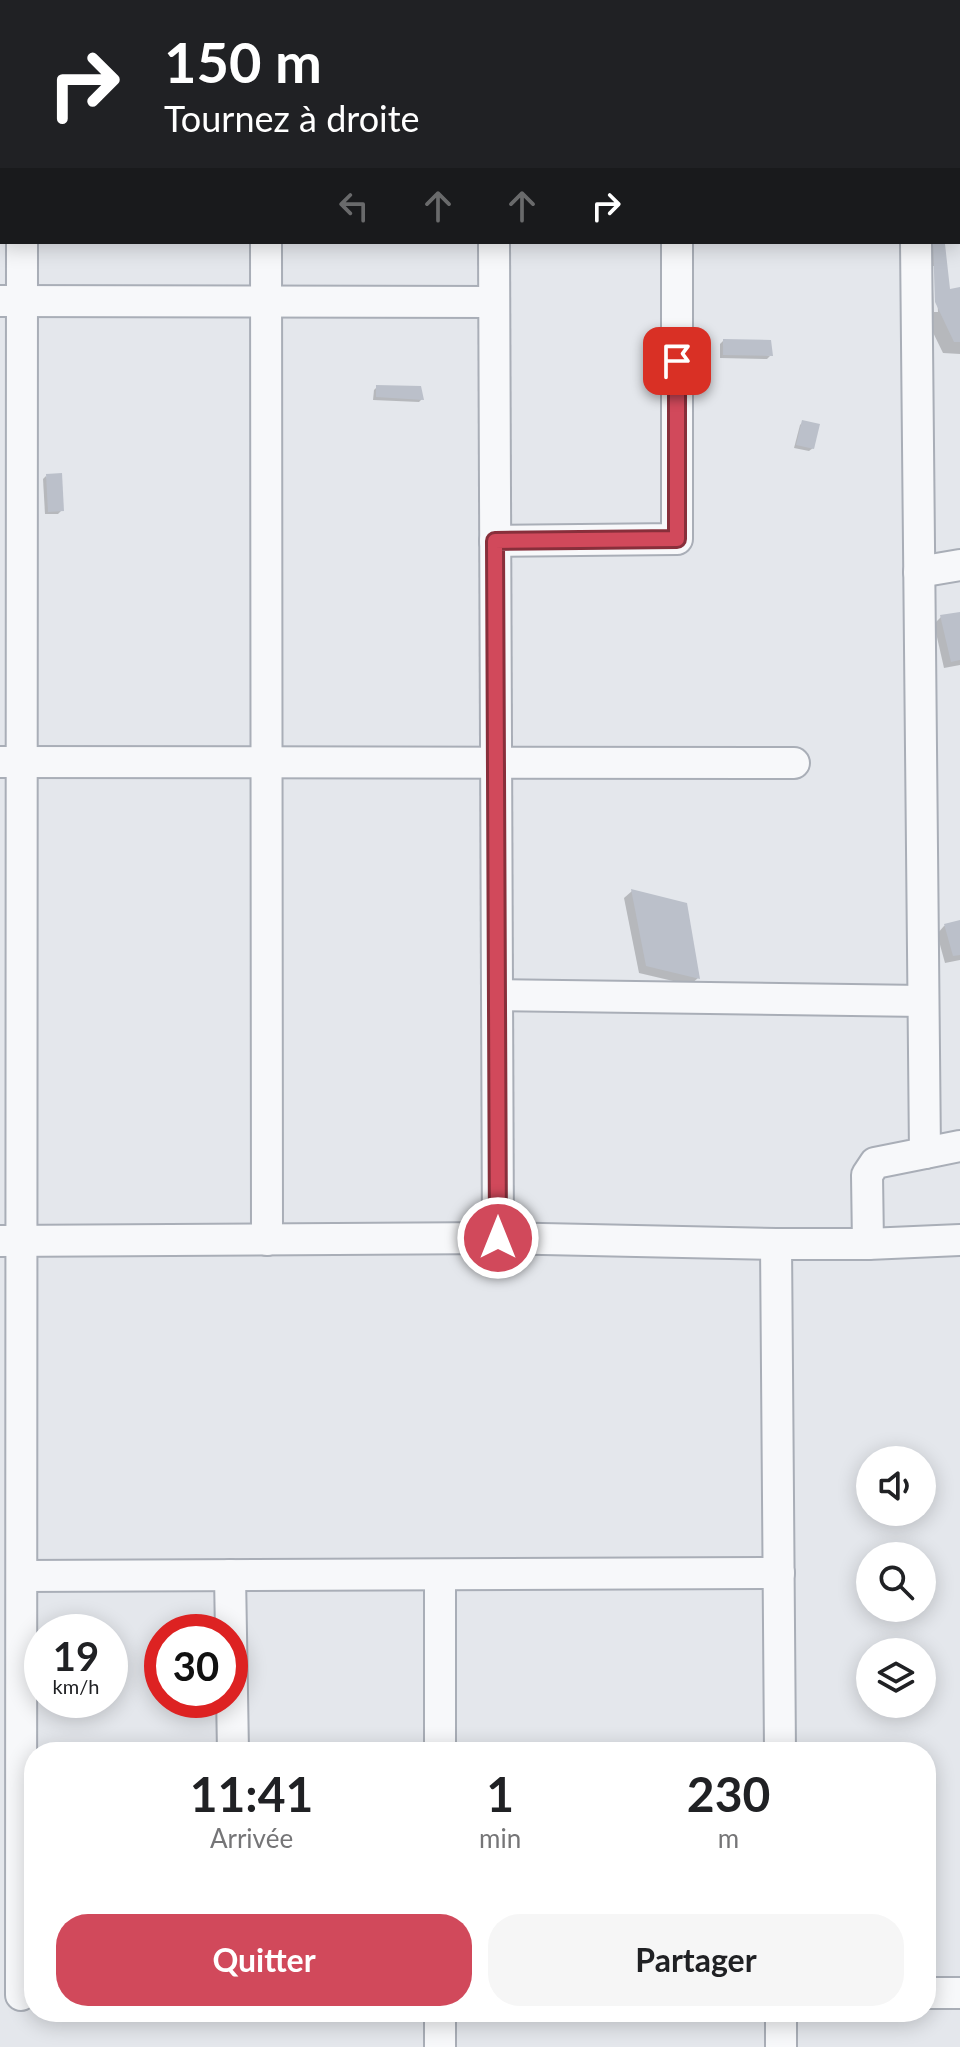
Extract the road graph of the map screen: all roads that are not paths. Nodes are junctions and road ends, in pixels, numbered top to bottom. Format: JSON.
{"nodes":[{"id":1,"x":22,"y":244,"type":"edge"},
{"id":2,"x":266,"y":244,"type":"edge"},
{"id":3,"x":494,"y":244,"type":"edge"},
{"id":4,"x":677,"y":244,"type":"edge"},
{"id":5,"x":916,"y":244,"type":"edge"},
{"id":6,"x":11,"y":301,"type":"edge"},
{"id":7,"x":266,"y":302,"type":"junction"},
{"id":8,"x":494,"y":302,"type":"junction"},
{"id":9,"x":495,"y":541,"type":"junction"},
{"id":10,"x":960,"y":565,"type":"edge"},
{"id":11,"x":919,"y":572,"type":"junction"},
{"id":12,"x":11,"y":762,"type":"edge"},
{"id":13,"x":266,"y":762,"type":"junction"},
{"id":14,"x":496,"y":763,"type":"junction"},
{"id":15,"x":794,"y":763,"type":"dead end"},
{"id":16,"x":497,"y":995,"type":"junction"},
{"id":17,"x":923,"y":1001,"type":"junction"},
{"id":18,"x":960,"y":1146,"type":"edge"},
{"id":19,"x":925,"y":1153,"type":"junction"},
{"id":20,"x":498,"y":1238,"type":"junction"},
{"id":21,"x":267,"y":1240,"type":"junction"},
{"id":22,"x":960,"y":1240,"type":"edge"},
{"id":23,"x":11,"y":1241,"type":"edge"},
{"id":24,"x":776,"y":1244,"type":"junction"},
{"id":25,"x":868,"y":1244,"type":"junction"},
{"id":26,"x":779,"y":1573,"type":"junction"},
{"id":27,"x":230,"y":1575,"type":"junction"},
{"id":28,"x":440,"y":1575,"type":"junction"},
{"id":29,"x":22,"y":1576,"type":"junction"},
{"id":30,"x":233,"y":1742,"type":"edge"},
{"id":31,"x":440,"y":1742,"type":"edge"},
{"id":32,"x":780,"y":1742,"type":"edge"},
{"id":33,"x":936,"y":1993,"type":"edge"},
{"id":34,"x":960,"y":1993,"type":"edge"},
{"id":35,"x":18,"y":1995,"type":"edge"},
{"id":36,"x":440,"y":2022,"type":"edge"},
{"id":37,"x":781,"y":2022,"type":"edge"},
{"id":38,"x":440,"y":2047,"type":"edge"},
{"id":39,"x":781,"y":2047,"type":"edge"}],
"edges":[{"from":1,"to":6,"type":"street"},
{"from":2,"to":7,"type":"street"},
{"from":3,"to":8,"type":"street"},
{"from":4,"to":9,"type":"street"},
{"from":5,"to":11,"type":"street"},
{"from":6,"to":7,"type":"street"},
{"from":6,"to":12,"type":"street"},
{"from":7,"to":8,"type":"street"},
{"from":7,"to":13,"type":"street"},
{"from":8,"to":9,"type":"street"},
{"from":9,"to":14,"type":"street"},
{"from":10,"to":11,"type":"street"},
{"from":11,"to":17,"type":"street"},
{"from":12,"to":13,"type":"street"},
{"from":12,"to":23,"type":"street"},
{"from":13,"to":14,"type":"street"},
{"from":13,"to":21,"type":"street"},
{"from":14,"to":15,"type":"street"},
{"from":14,"to":16,"type":"street"},
{"from":16,"to":17,"type":"street"},
{"from":16,"to":20,"type":"street"},
{"from":17,"to":19,"type":"street"},
{"from":18,"to":19,"type":"street"},
{"from":19,"to":25,"type":"street"},
{"from":20,"to":21,"type":"street"},
{"from":20,"to":24,"type":"street"},
{"from":21,"to":23,"type":"street"},
{"from":22,"to":25,"type":"street"},
{"from":23,"to":29,"type":"street"},
{"from":24,"to":25,"type":"street"},
{"from":24,"to":26,"type":"street"},
{"from":26,"to":28,"type":"street"},
{"from":26,"to":32,"type":"street"},
{"from":27,"to":28,"type":"street"},
{"from":27,"to":29,"type":"street"},
{"from":27,"to":30,"type":"street"},
{"from":28,"to":31,"type":"street"},
{"from":29,"to":35,"type":"street"},
{"from":33,"to":34,"type":"street"},
{"from":36,"to":38,"type":"street"},
{"from":37,"to":39,"type":"street"}]}
